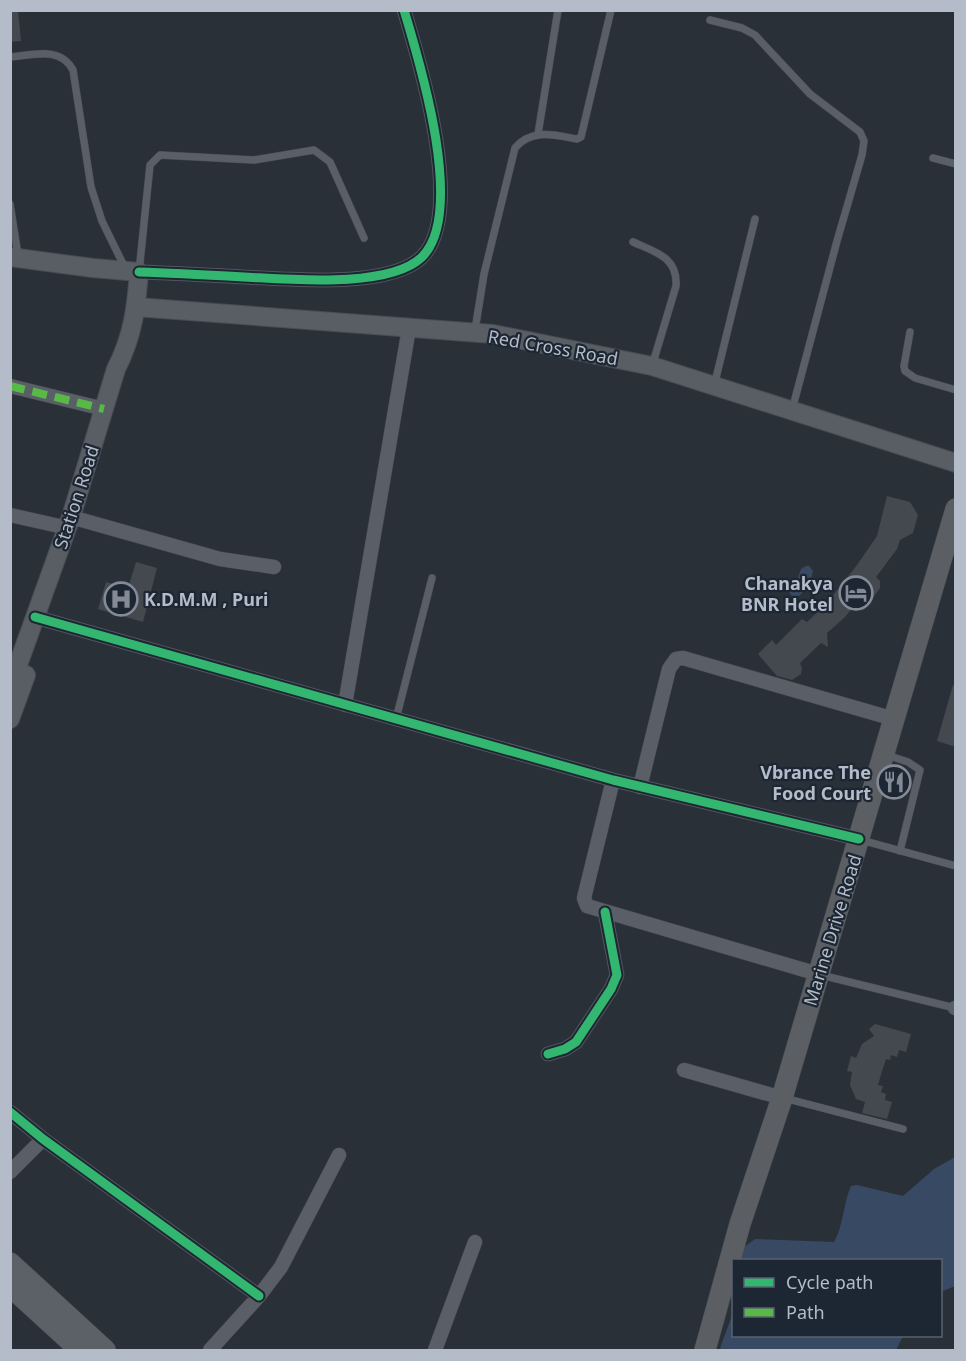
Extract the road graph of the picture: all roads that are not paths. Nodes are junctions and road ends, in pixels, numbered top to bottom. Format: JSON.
{"nodes":[{"id":1,"x":404,"y":10,"type":"edge"},
{"id":2,"x":558,"y":10,"type":"edge"},
{"id":3,"x":611,"y":10,"type":"edge"},
{"id":4,"x":710,"y":20,"type":"dead end"},
{"id":5,"x":10,"y":57,"type":"edge"},
{"id":6,"x":538,"y":134,"type":"junction"},
{"id":7,"x":933,"y":158,"type":"dead end"},
{"id":8,"x":956,"y":164,"type":"edge"},
{"id":9,"x":10,"y":204,"type":"edge"},
{"id":10,"x":755,"y":219,"type":"dead end"},
{"id":11,"x":364,"y":238,"type":"dead end"},
{"id":12,"x":633,"y":242,"type":"dead end"},
{"id":13,"x":14,"y":257,"type":"edge"},
{"id":14,"x":133,"y":272,"type":"junction"},
{"id":15,"x":136,"y":307,"type":"junction"},
{"id":16,"x":409,"y":328,"type":"junction"},
{"id":17,"x":910,"y":332,"type":"dead end"},
{"id":18,"x":474,"y":333,"type":"junction"},
{"id":19,"x":127,"y":347,"type":"junction"},
{"id":20,"x":652,"y":366,"type":"junction"},
{"id":21,"x":10,"y":386,"type":"edge"},
{"id":22,"x":714,"y":386,"type":"junction"},
{"id":23,"x":956,"y":390,"type":"edge"},
{"id":24,"x":104,"y":409,"type":"junction"},
{"id":25,"x":792,"y":411,"type":"junction"},
{"id":26,"x":956,"y":463,"type":"edge"},
{"id":27,"x":956,"y":509,"type":"edge"},
{"id":28,"x":10,"y":515,"type":"edge"},
{"id":29,"x":73,"y":522,"type":"junction"},
{"id":30,"x":273,"y":567,"type":"dead end"},
{"id":31,"x":432,"y":578,"type":"dead end"},
{"id":32,"x":40,"y":619,"type":"junction"},
{"id":33,"x":10,"y":687,"type":"edge"},
{"id":34,"x":345,"y":705,"type":"junction"},
{"id":35,"x":10,"y":719,"type":"edge"},
{"id":36,"x":396,"y":719,"type":"junction"},
{"id":37,"x":894,"y":719,"type":"junction"},
{"id":38,"x":884,"y":754,"type":"junction"},
{"id":39,"x":613,"y":780,"type":"junction"},
{"id":40,"x":640,"y":787,"type":"junction"},
{"id":41,"x":859,"y":839,"type":"junction"},
{"id":42,"x":900,"y":851,"type":"junction"},
{"id":43,"x":956,"y":866,"type":"edge"},
{"id":44,"x":605,"y":912,"type":"junction"},
{"id":45,"x":818,"y":974,"type":"junction"},
{"id":46,"x":955,"y":1008,"type":"edge"},
{"id":47,"x":548,"y":1054,"type":"dead end"},
{"id":48,"x":684,"y":1070,"type":"dead end"},
{"id":49,"x":782,"y":1098,"type":"junction"},
{"id":50,"x":10,"y":1112,"type":"edge"},
{"id":51,"x":903,"y":1129,"type":"dead end"},
{"id":52,"x":43,"y":1139,"type":"junction"},
{"id":53,"x":339,"y":1155,"type":"dead end"},
{"id":54,"x":10,"y":1172,"type":"edge"},
{"id":55,"x":475,"y":1242,"type":"dead end"},
{"id":56,"x":10,"y":1263,"type":"edge"},
{"id":57,"x":10,"y":1286,"type":"edge"},
{"id":58,"x":259,"y":1296,"type":"junction"},
{"id":59,"x":80,"y":1350,"type":"edge"},
{"id":60,"x":105,"y":1350,"type":"edge"},
{"id":61,"x":210,"y":1350,"type":"edge"},
{"id":62,"x":435,"y":1350,"type":"edge"},
{"id":63,"x":705,"y":1350,"type":"edge"}],
"edges":[{"from":1,"to":14,"type":"street"},
{"from":2,"to":6,"type":"lane"},
{"from":3,"to":6,"type":"lane"},
{"from":4,"to":25,"type":"lane"},
{"from":5,"to":14,"type":"lane"},
{"from":6,"to":18,"type":"lane"},
{"from":7,"to":8,"type":"lane"},
{"from":9,"to":13,"type":"lane"},
{"from":10,"to":22,"type":"lane"},
{"from":11,"to":14,"type":"lane"},
{"from":12,"to":20,"type":"lane"},
{"from":13,"to":14,"type":"main road"},
{"from":14,"to":15,"type":"main road","name":"Station Road"},
{"from":15,"to":16,"type":"main road","name":"Red Cross Road"},
{"from":15,"to":19,"type":"main road","name":"Station Road"},
{"from":16,"to":18,"type":"main road","name":"Red Cross Road"},
{"from":16,"to":34,"type":"street"},
{"from":17,"to":23,"type":"lane"},
{"from":18,"to":20,"type":"main road","name":"Red Cross Road"},
{"from":19,"to":24,"type":"main road","name":"Station Road"},
{"from":19,"to":29,"type":"main road"},
{"from":20,"to":22,"type":"main road","name":"Red Cross Road"},
{"from":21,"to":24,"type":"street"},
{"from":22,"to":25,"type":"main road","name":"Red Cross Road"},
{"from":24,"to":29,"type":"main road","name":"Station Road"},
{"from":25,"to":26,"type":"main road","name":"Red Cross Road"},
{"from":27,"to":37,"type":"highway","name":"Marine Drive Road"},
{"from":28,"to":29,"type":"street"},
{"from":29,"to":30,"type":"street"},
{"from":29,"to":32,"type":"main road","name":"Station Road"},
{"from":31,"to":36,"type":"lane"},
{"from":32,"to":33,"type":"main road","name":"Station Road"},
{"from":32,"to":34,"type":"street"},
{"from":32,"to":35,"type":"main road"},
{"from":34,"to":36,"type":"street"},
{"from":36,"to":39,"type":"street"},
{"from":37,"to":38,"type":"highway","name":"Marine Drive Road"},
{"from":37,"to":40,"type":"street"},
{"from":38,"to":41,"type":"highway","name":"Marine Drive Road"},
{"from":38,"to":42,"type":"lane"},
{"from":39,"to":40,"type":"street"},
{"from":39,"to":44,"type":"street"},
{"from":40,"to":41,"type":"street"},
{"from":41,"to":42,"type":"lane"},
{"from":41,"to":45,"type":"highway","name":"Marine Drive Road"},
{"from":42,"to":43,"type":"lane"},
{"from":44,"to":45,"type":"street"},
{"from":44,"to":47,"type":"street"},
{"from":45,"to":46,"type":"lane"},
{"from":45,"to":49,"type":"highway","name":"Marine Drive Road"},
{"from":48,"to":49,"type":"street"},
{"from":49,"to":51,"type":"lane"},
{"from":49,"to":63,"type":"highway","name":"Marine Drive Road"},
{"from":50,"to":52,"type":"street"},
{"from":52,"to":54,"type":"street"},
{"from":52,"to":58,"type":"street"},
{"from":53,"to":58,"type":"street"},
{"from":55,"to":62,"type":"street"},
{"from":56,"to":60,"type":"main road"},
{"from":57,"to":59,"type":"main road"},
{"from":58,"to":61,"type":"street"}]}
